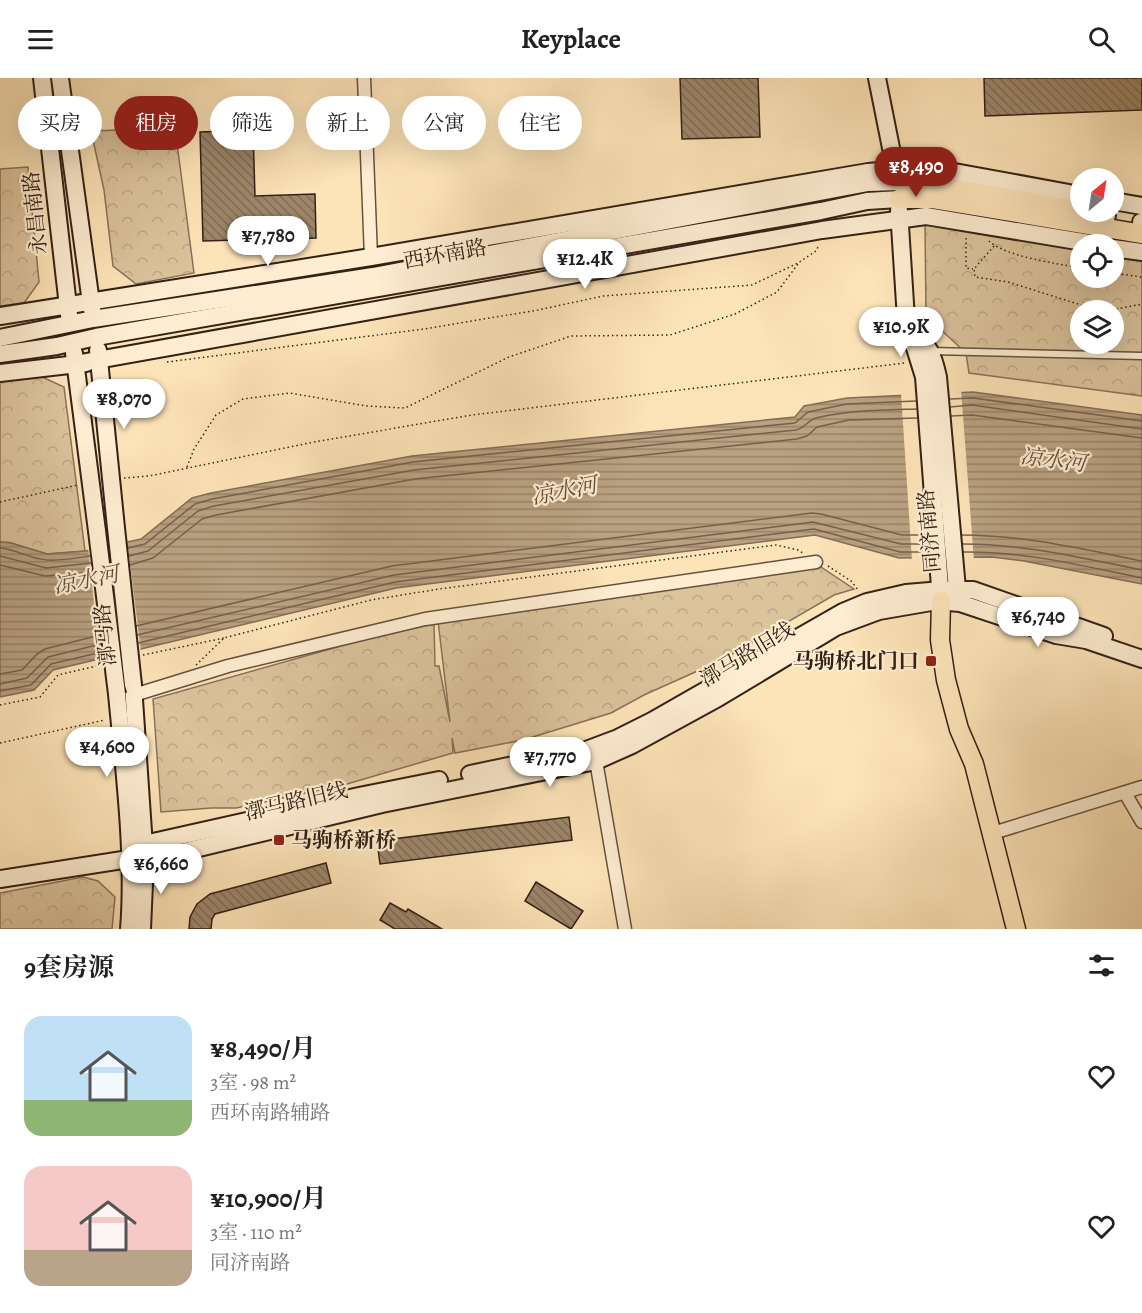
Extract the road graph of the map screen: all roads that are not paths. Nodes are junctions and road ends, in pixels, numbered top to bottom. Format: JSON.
{"nodes":[{"id":1,"x":42,"y":78,"type":"edge"},
{"id":2,"x":60,"y":78,"type":"edge"},
{"id":3,"x":364,"y":78,"type":"edge"},
{"id":4,"x":877,"y":78,"type":"edge"},
{"id":5,"x":898,"y":184,"type":"junction"},
{"id":6,"x":1070,"y":200,"type":"edge"},
{"id":7,"x":1124,"y":217,"type":"edge"},
{"id":8,"x":900,"y":221,"type":"junction"},
{"id":9,"x":1142,"y":225,"type":"edge"},
{"id":10,"x":514,"y":233,"type":"junction"},
{"id":11,"x":1070,"y":240,"type":"edge"},
{"id":12,"x":562,"y":241,"type":"junction"},
{"id":13,"x":1124,"y":250,"type":"edge"},
{"id":14,"x":1142,"y":252,"type":"edge"},
{"id":15,"x":371,"y":257,"type":"junction"},
{"id":16,"x":239,"y":278,"type":"junction"},
{"id":17,"x":290,"y":289,"type":"junction"},
{"id":18,"x":90,"y":300,"type":"junction"},
{"id":19,"x":68,"y":304,"type":"junction"},
{"id":20,"x":0,"y":316,"type":"edge"},
{"id":21,"x":93,"y":319,"type":"junction"},
{"id":22,"x":70,"y":325,"type":"junction"},
{"id":23,"x":0,"y":338,"type":"edge"},
{"id":24,"x":96,"y":338,"type":"junction"},
{"id":25,"x":73,"y":343,"type":"junction"},
{"id":26,"x":0,"y":354,"type":"edge"},
{"id":27,"x":1142,"y":356,"type":"edge"},
{"id":28,"x":100,"y":360,"type":"junction"},
{"id":29,"x":75,"y":364,"type":"junction"},
{"id":30,"x":928,"y":366,"type":"junction"},
{"id":31,"x":0,"y":372,"type":"edge"},
{"id":32,"x":816,"y":562,"type":"road end"},
{"id":33,"x":947,"y":585,"type":"junction"},
{"id":34,"x":1142,"y":650,"type":"edge"},
{"id":35,"x":1142,"y":659,"type":"edge"},
{"id":36,"x":134,"y":690,"type":"junction"},
{"id":37,"x":595,"y":754,"type":"junction"},
{"id":38,"x":1142,"y":787,"type":"edge"},
{"id":39,"x":1125,"y":794,"type":"junction"},
{"id":40,"x":1142,"y":822,"type":"edge"},
{"id":41,"x":993,"y":833,"type":"junction"},
{"id":42,"x":139,"y":855,"type":"junction"},
{"id":43,"x":0,"y":879,"type":"edge"},
{"id":44,"x":129,"y":929,"type":"edge"},
{"id":45,"x":142,"y":929,"type":"edge"},
{"id":46,"x":625,"y":929,"type":"edge"},
{"id":47,"x":1016,"y":929,"type":"edge"}],
"edges":[{"from":1,"to":19,"type":"main road","name":"永昌南路"},
{"from":2,"to":18,"type":"main road","name":"永昌南路"},
{"from":3,"to":15,"type":"street"},
{"from":4,"to":5,"type":"main road"},
{"from":5,"to":6,"type":"main road"},
{"from":5,"to":8,"type":"main road"},
{"from":5,"to":9,"type":"main road"},
{"from":5,"to":10,"type":"main road"},
{"from":5,"to":12,"type":"main road","name":"西环南路"},
{"from":5,"to":24,"type":"main road","name":"西环南路"},
{"from":7,"to":9,"type":"main road"},
{"from":8,"to":11,"type":"main road"},
{"from":8,"to":28,"type":"main road"},
{"from":8,"to":30,"type":"main road"},
{"from":10,"to":12,"type":"main road"},
{"from":10,"to":15,"type":"main road"},
{"from":12,"to":17,"type":"main road","name":"西环南路"},
{"from":13,"to":14,"type":"main road"},
{"from":15,"to":16,"type":"main road"},
{"from":16,"to":17,"type":"main road"},
{"from":16,"to":18,"type":"main road"},
{"from":17,"to":21,"type":"main road","name":"西环南路"},
{"from":18,"to":19,"type":"main road"},
{"from":18,"to":21,"type":"main road","name":"永昌南路"},
{"from":19,"to":20,"type":"main road"},
{"from":19,"to":22,"type":"main road","name":"永昌南路"},
{"from":21,"to":22,"type":"main road","name":"西环南路"},
{"from":21,"to":24,"type":"main road","name":"永昌南路"},
{"from":22,"to":23,"type":"main road","name":"西环南路"},
{"from":22,"to":25,"type":"main road","name":"永昌南路"},
{"from":24,"to":25,"type":"main road","name":"西环南路"},
{"from":24,"to":28,"type":"main road","name":"漷马路"},
{"from":25,"to":26,"type":"main road","name":"西环南路"},
{"from":25,"to":29,"type":"main road","name":"漷马路"},
{"from":27,"to":30,"type":"lane"},
{"from":28,"to":29,"type":"main road"},
{"from":28,"to":36,"type":"main road","name":"漷马路","bridge":true},
{"from":29,"to":31,"type":"main road"},
{"from":29,"to":42,"type":"main road","name":"漷马路","bridge":true},
{"from":30,"to":33,"type":"main road","name":"同济南路"},
{"from":32,"to":36,"type":"street"},
{"from":33,"to":34,"type":"main road"},
{"from":33,"to":35,"type":"main road"},
{"from":33,"to":37,"type":"main road","name":"漷马路旧线"},
{"from":33,"to":41,"type":"main road"},
{"from":36,"to":42,"type":"main road","name":"漷马路"},
{"from":37,"to":42,"type":"main road","name":"漷马路旧线"},
{"from":37,"to":46,"type":"street"},
{"from":38,"to":39,"type":"street"},
{"from":39,"to":40,"type":"street"},
{"from":39,"to":41,"type":"street"},
{"from":41,"to":47,"type":"main road"},
{"from":42,"to":43,"type":"main road","name":"漷马路旧线"},
{"from":42,"to":44,"type":"main road","name":"漷马路"},
{"from":42,"to":45,"type":"main road","name":"漷马路"}]}
